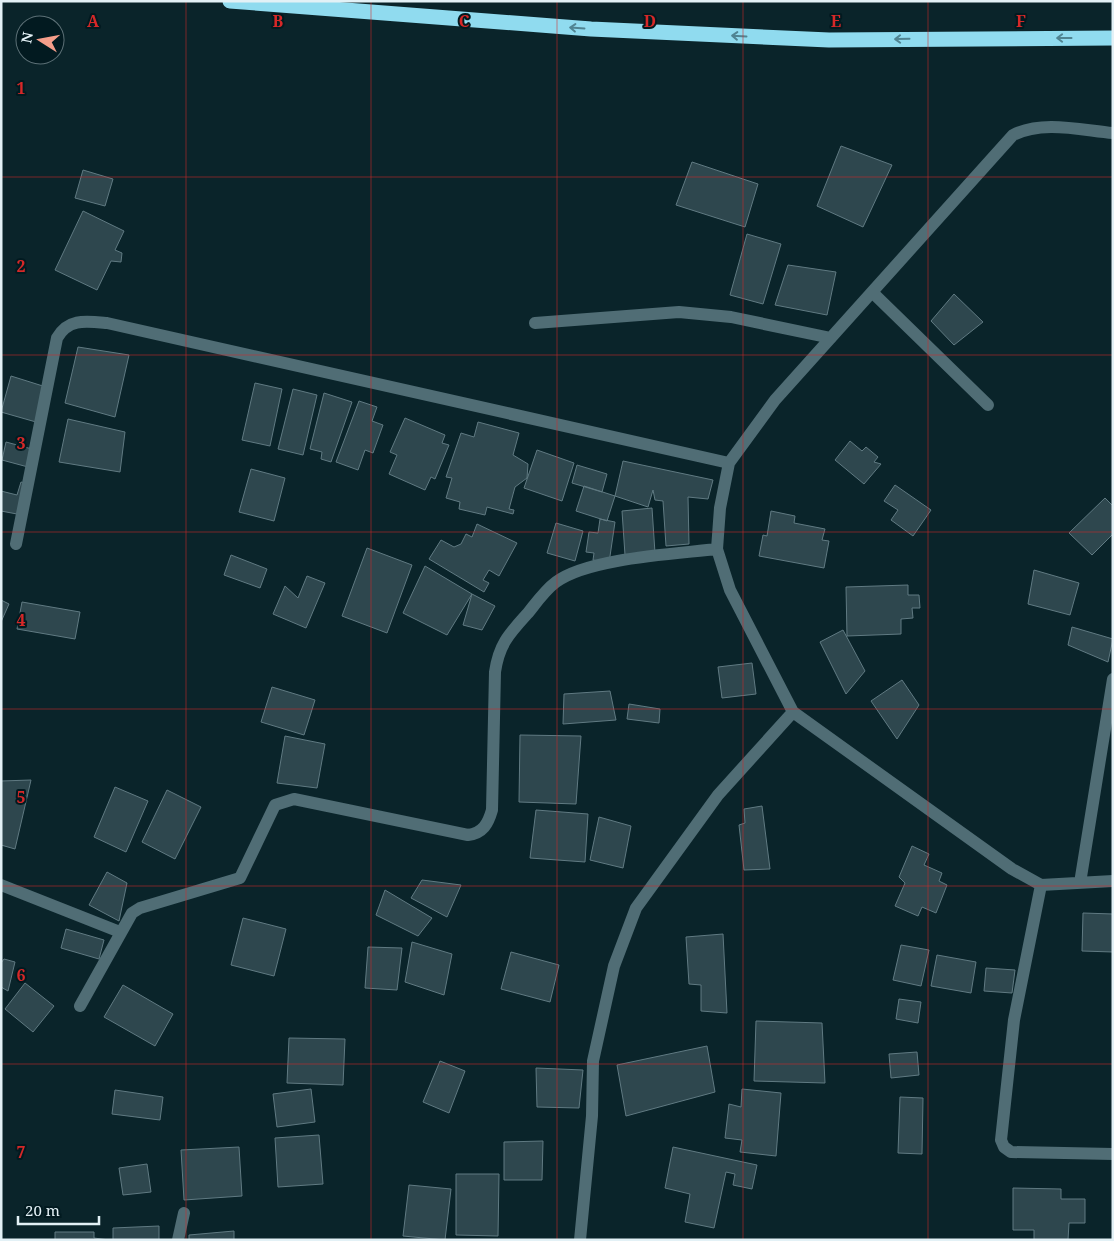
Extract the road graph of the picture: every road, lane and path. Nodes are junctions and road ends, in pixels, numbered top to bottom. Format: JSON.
{"nodes":[{"id":1,"x":230,"y":1,"type":"edge"},
{"id":2,"x":1113,"y":38,"type":"edge"},
{"id":3,"x":1113,"y":133,"type":"edge"},
{"id":4,"x":872,"y":292,"type":"junction"},
{"id":5,"x":535,"y":323,"type":"dead end"},
{"id":6,"x":831,"y":338,"type":"junction"},
{"id":7,"x":988,"y":405,"type":"dead end"},
{"id":8,"x":730,"y":462,"type":"junction"},
{"id":9,"x":16,"y":544,"type":"dead end"},
{"id":10,"x":717,"y":549,"type":"junction"},
{"id":11,"x":1113,"y":679,"type":"edge"},
{"id":12,"x":793,"y":712,"type":"junction"},
{"id":13,"x":1113,"y":881,"type":"edge"},
{"id":14,"x":1080,"y":882,"type":"junction"},
{"id":15,"x":1,"y":885,"type":"edge"},
{"id":16,"x":1041,"y":885,"type":"junction"},
{"id":17,"x":120,"y":932,"type":"junction"},
{"id":18,"x":80,"y":1006,"type":"dead end"},
{"id":19,"x":1113,"y":1154,"type":"edge"},
{"id":20,"x":184,"y":1213,"type":"dead end"},
{"id":21,"x":178,"y":1240,"type":"edge"},
{"id":22,"x":580,"y":1240,"type":"edge"}],
"edges":[{"from":2,"to":1,"type":"highway","one_way":true},
{"from":3,"to":4,"type":"street"},
{"from":4,"to":6,"type":"street"},
{"from":4,"to":7,"type":"street"},
{"from":5,"to":6,"type":"street"},
{"from":6,"to":8,"type":"street"},
{"from":8,"to":9,"type":"street"},
{"from":8,"to":10,"type":"street"},
{"from":10,"to":12,"type":"street"},
{"from":10,"to":17,"type":"street"},
{"from":11,"to":14,"type":"street"},
{"from":12,"to":16,"type":"street"},
{"from":12,"to":22,"type":"street"},
{"from":13,"to":14,"type":"street"},
{"from":14,"to":16,"type":"street"},
{"from":15,"to":17,"type":"street"},
{"from":16,"to":19,"type":"street"},
{"from":17,"to":18,"type":"street"},
{"from":20,"to":21,"type":"street"}]}
